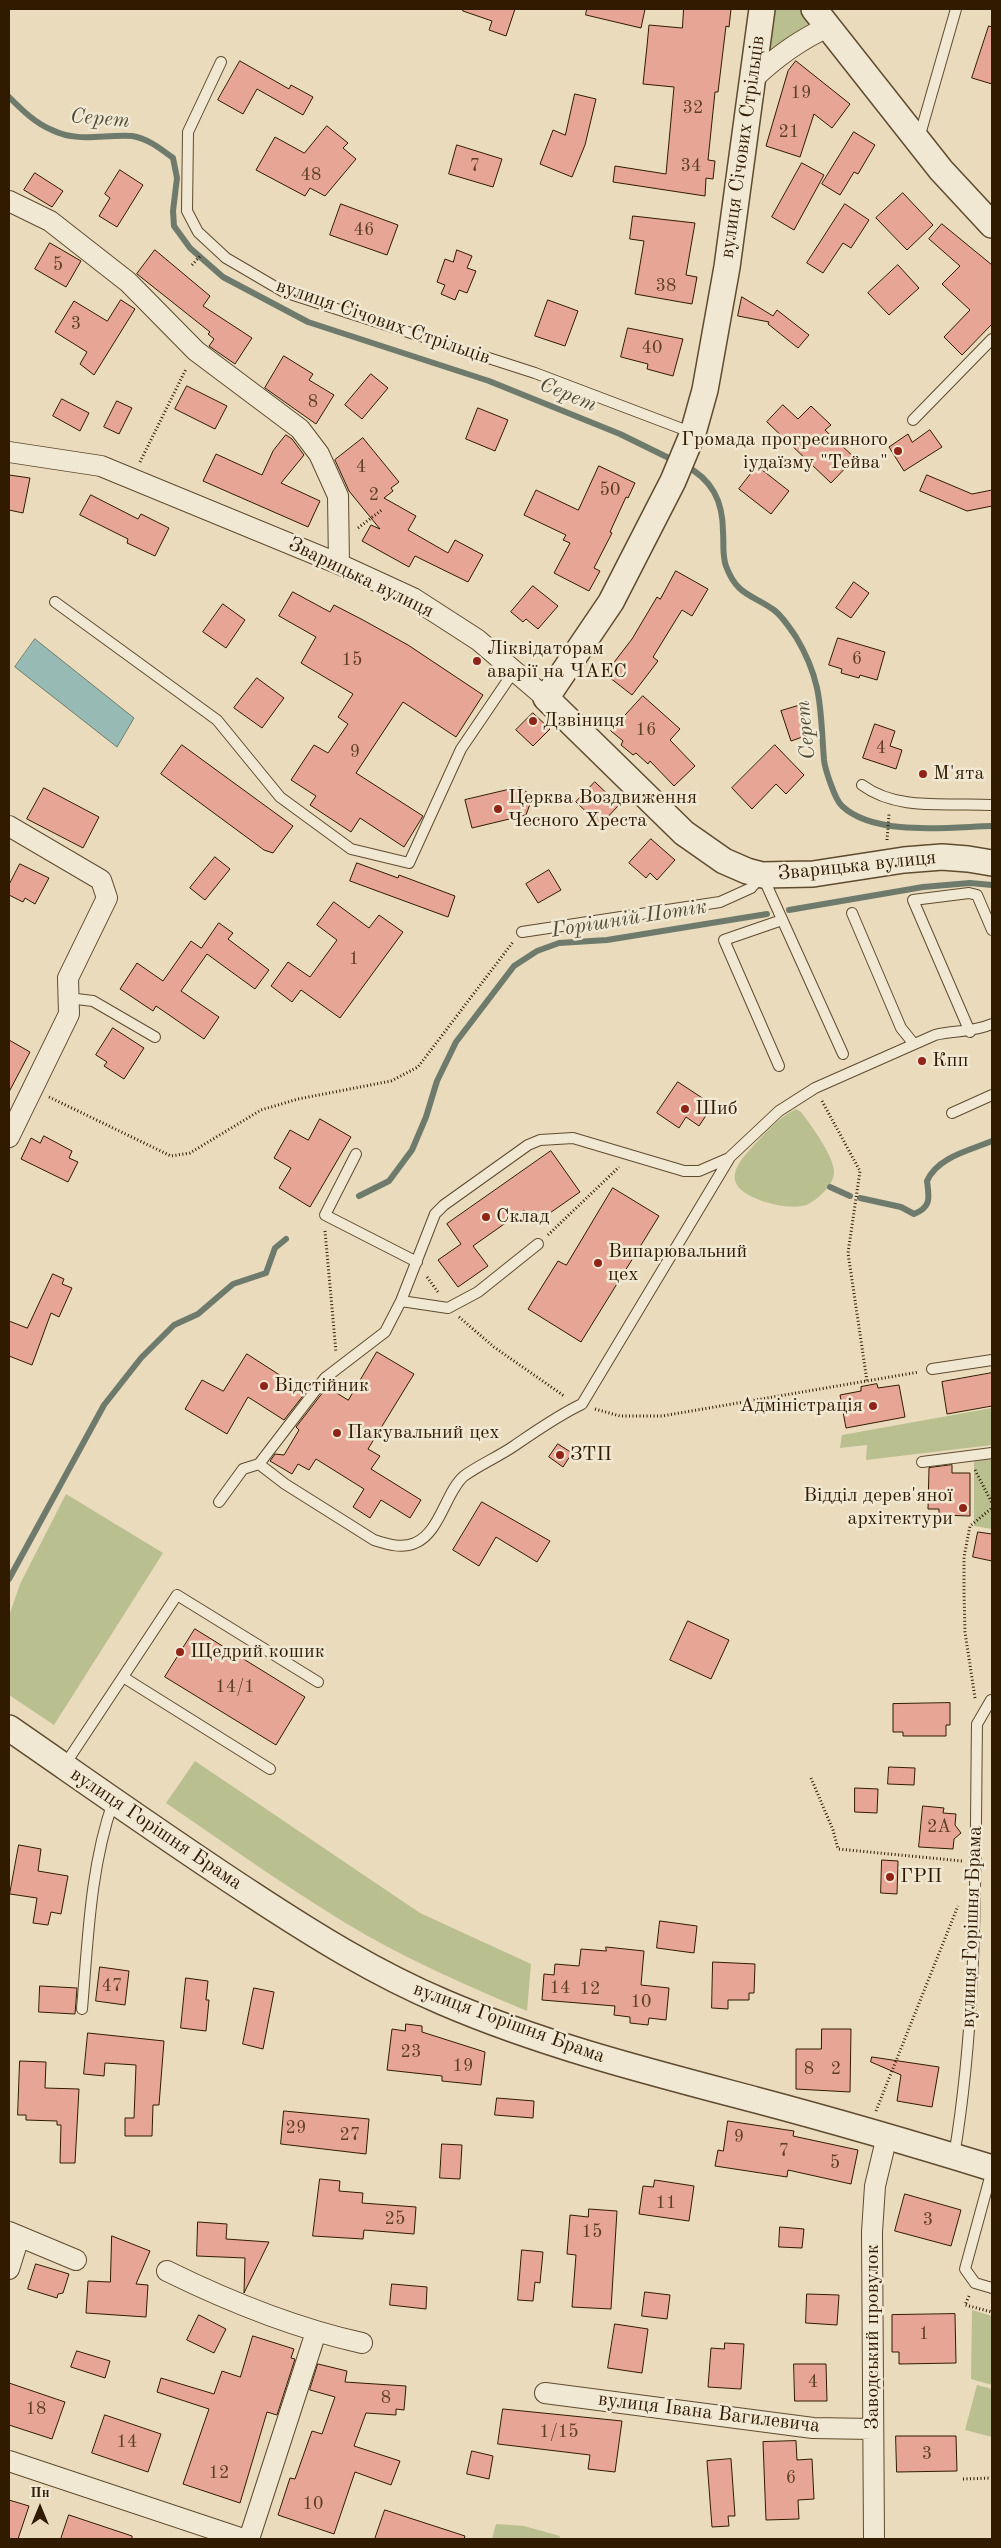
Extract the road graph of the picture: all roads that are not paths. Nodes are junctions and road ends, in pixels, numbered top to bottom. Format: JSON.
{"nodes":[{"id":1,"x":762,"y":9,"type":"edge"},
{"id":2,"x":956,"y":9,"type":"edge"},
{"id":3,"x":821,"y":18,"type":"edge"},
{"id":4,"x":222,"y":62,"type":"dead end"},
{"id":5,"x":753,"y":79,"type":"junction"},
{"id":6,"x":918,"y":141,"type":"junction"},
{"id":7,"x":9,"y":201,"type":"edge"},
{"id":8,"x":992,"y":226,"type":"edge"},
{"id":9,"x":992,"y":339,"type":"edge"},
{"id":10,"x":913,"y":420,"type":"dead end"},
{"id":11,"x":690,"y":440,"type":"junction"},
{"id":12,"x":9,"y":452,"type":"edge"},
{"id":13,"x":339,"y":564,"type":"junction"},
{"id":14,"x":55,"y":602,"type":"dead end"},
{"id":15,"x":514,"y":671,"type":"junction"},
{"id":16,"x":546,"y":698,"type":"junction"},
{"id":17,"x":862,"y":785,"type":"dead end"},
{"id":18,"x":992,"y":805,"type":"edge"},
{"id":19,"x":9,"y":826,"type":"edge"},
{"id":20,"x":992,"y":863,"type":"edge"},
{"id":21,"x":762,"y":875,"type":"junction"},
{"id":22,"x":852,"y":913,"type":"dead end"},
{"id":23,"x":782,"y":920,"type":"junction"},
{"id":24,"x":992,"y":930,"type":"edge"},
{"id":25,"x":522,"y":932,"type":"road end"},
{"id":26,"x":68,"y":998,"type":"junction"},
{"id":27,"x":992,"y":1024,"type":"edge"},
{"id":28,"x":970,"y":1032,"type":"junction"},
{"id":29,"x":154,"y":1037,"type":"dead end"},
{"id":30,"x":914,"y":1044,"type":"junction"},
{"id":31,"x":843,"y":1054,"type":"dead end"},
{"id":32,"x":779,"y":1066,"type":"dead end"},
{"id":33,"x":992,"y":1095,"type":"edge"},
{"id":34,"x":14,"y":1111,"type":"edge"},
{"id":35,"x":952,"y":1113,"type":"dead end"},
{"id":36,"x":9,"y":1137,"type":"edge"},
{"id":37,"x":356,"y":1154,"type":"dead end"},
{"id":38,"x":729,"y":1158,"type":"junction"},
{"id":39,"x":538,"y":1244,"type":"road end"},
{"id":40,"x":417,"y":1262,"type":"junction"},
{"id":41,"x":401,"y":1301,"type":"junction"},
{"id":42,"x":992,"y":1360,"type":"edge"},
{"id":43,"x":932,"y":1369,"type":"road end"},
{"id":44,"x":992,"y":1452,"type":"edge"},
{"id":45,"x":922,"y":1462,"type":"dead end"},
{"id":46,"x":259,"y":1464,"type":"junction"},
{"id":47,"x":219,"y":1502,"type":"dead end"},
{"id":48,"x":123,"y":1677,"type":"junction"},
{"id":49,"x":318,"y":1682,"type":"dead end"},
{"id":50,"x":991,"y":1700,"type":"edge"},
{"id":51,"x":9,"y":1728,"type":"edge"},
{"id":52,"x":64,"y":1766,"type":"junction"},
{"id":53,"x":270,"y":1769,"type":"dead end"},
{"id":54,"x":113,"y":1802,"type":"junction"},
{"id":55,"x":82,"y":2009,"type":"dead end"},
{"id":56,"x":878,"y":2133,"type":"junction"},
{"id":57,"x":954,"y":2156,"type":"junction"},
{"id":58,"x":992,"y":2169,"type":"edge"},
{"id":59,"x":14,"y":2234,"type":"edge"},
{"id":60,"x":76,"y":2260,"type":"dead end"},
{"id":61,"x":9,"y":2268,"type":"edge"},
{"id":62,"x":167,"y":2271,"type":"dead end"},
{"id":63,"x":992,"y":2288,"type":"edge"},
{"id":64,"x":316,"y":2332,"type":"junction"},
{"id":65,"x":362,"y":2343,"type":"dead end"},
{"id":66,"x":545,"y":2393,"type":"dead end"},
{"id":67,"x":873,"y":2429,"type":"junction"},
{"id":68,"x":9,"y":2460,"type":"edge"},
{"id":69,"x":244,"y":2539,"type":"edge"},
{"id":70,"x":249,"y":2539,"type":"edge"},
{"id":71,"x":874,"y":2539,"type":"edge"}],
"edges":[{"from":1,"to":5,"type":"street","name":"вулиця Січових Стрільців"},
{"from":2,"to":6,"type":"lane"},
{"from":3,"to":5,"type":"street"},
{"from":3,"to":6,"type":"street"},
{"from":4,"to":11,"type":"lane","name":"вулиця Січових Стрільців"},
{"from":5,"to":11,"type":"street","name":"вулиця Січових Стрільців"},
{"from":6,"to":8,"type":"street"},
{"from":7,"to":13,"type":"street"},
{"from":9,"to":10,"type":"lane"},
{"from":11,"to":16,"type":"street","name":"вулиця Січових Стрільців"},
{"from":12,"to":13,"type":"street","name":"Зварицька вулиця"},
{"from":13,"to":15,"type":"street","name":"Зварицька вулиця"},
{"from":14,"to":15,"type":"lane"},
{"from":15,"to":16,"type":"street","name":"Зварицька вулиця"},
{"from":16,"to":21,"type":"street","name":"Зварицька вулиця"},
{"from":17,"to":18,"type":"lane"},
{"from":19,"to":26,"type":"street"},
{"from":20,"to":21,"type":"street","name":"Зварицька вулиця"},
{"from":21,"to":23,"type":"lane"},
{"from":21,"to":25,"type":"lane"},
{"from":22,"to":30,"type":"lane"},
{"from":23,"to":31,"type":"lane"},
{"from":23,"to":32,"type":"lane"},
{"from":24,"to":28,"type":"lane"},
{"from":26,"to":29,"type":"lane"},
{"from":26,"to":34,"type":"street"},
{"from":27,"to":28,"type":"lane"},
{"from":28,"to":30,"type":"lane"},
{"from":30,"to":38,"type":"lane"},
{"from":33,"to":35,"type":"lane"},
{"from":34,"to":36,"type":"street"},
{"from":37,"to":40,"type":"lane"},
{"from":38,"to":40,"type":"lane"},
{"from":38,"to":46,"type":"lane"},
{"from":39,"to":41,"type":"lane"},
{"from":40,"to":41,"type":"lane"},
{"from":41,"to":46,"type":"lane"},
{"from":42,"to":43,"type":"lane"},
{"from":44,"to":45,"type":"lane"},
{"from":46,"to":47,"type":"lane"},
{"from":48,"to":49,"type":"lane"},
{"from":48,"to":52,"type":"lane"},
{"from":48,"to":53,"type":"lane"},
{"from":50,"to":57,"type":"lane","name":"вулиця Горішня Брама"},
{"from":51,"to":52,"type":"street","name":"вулиця Горішня Брама"},
{"from":52,"to":54,"type":"street","name":"вулиця Горішня Брама"},
{"from":54,"to":55,"type":"lane"},
{"from":54,"to":56,"type":"street","name":"вулиця Горішня Брама"},
{"from":56,"to":57,"type":"street","name":"вулиця Горішня Брама"},
{"from":56,"to":67,"type":"street","name":"Заводський провулок"},
{"from":57,"to":58,"type":"street","name":"вулиця Горішня Брама"},
{"from":58,"to":63,"type":"lane"},
{"from":59,"to":60,"type":"street"},
{"from":59,"to":61,"type":"street"},
{"from":62,"to":64,"type":"street"},
{"from":64,"to":65,"type":"street"},
{"from":64,"to":70,"type":"street"},
{"from":66,"to":67,"type":"street","name":"вулиця Івана Вагилевича"},
{"from":67,"to":71,"type":"street","name":"Заводський провулок"},
{"from":68,"to":69,"type":"street"}]}
